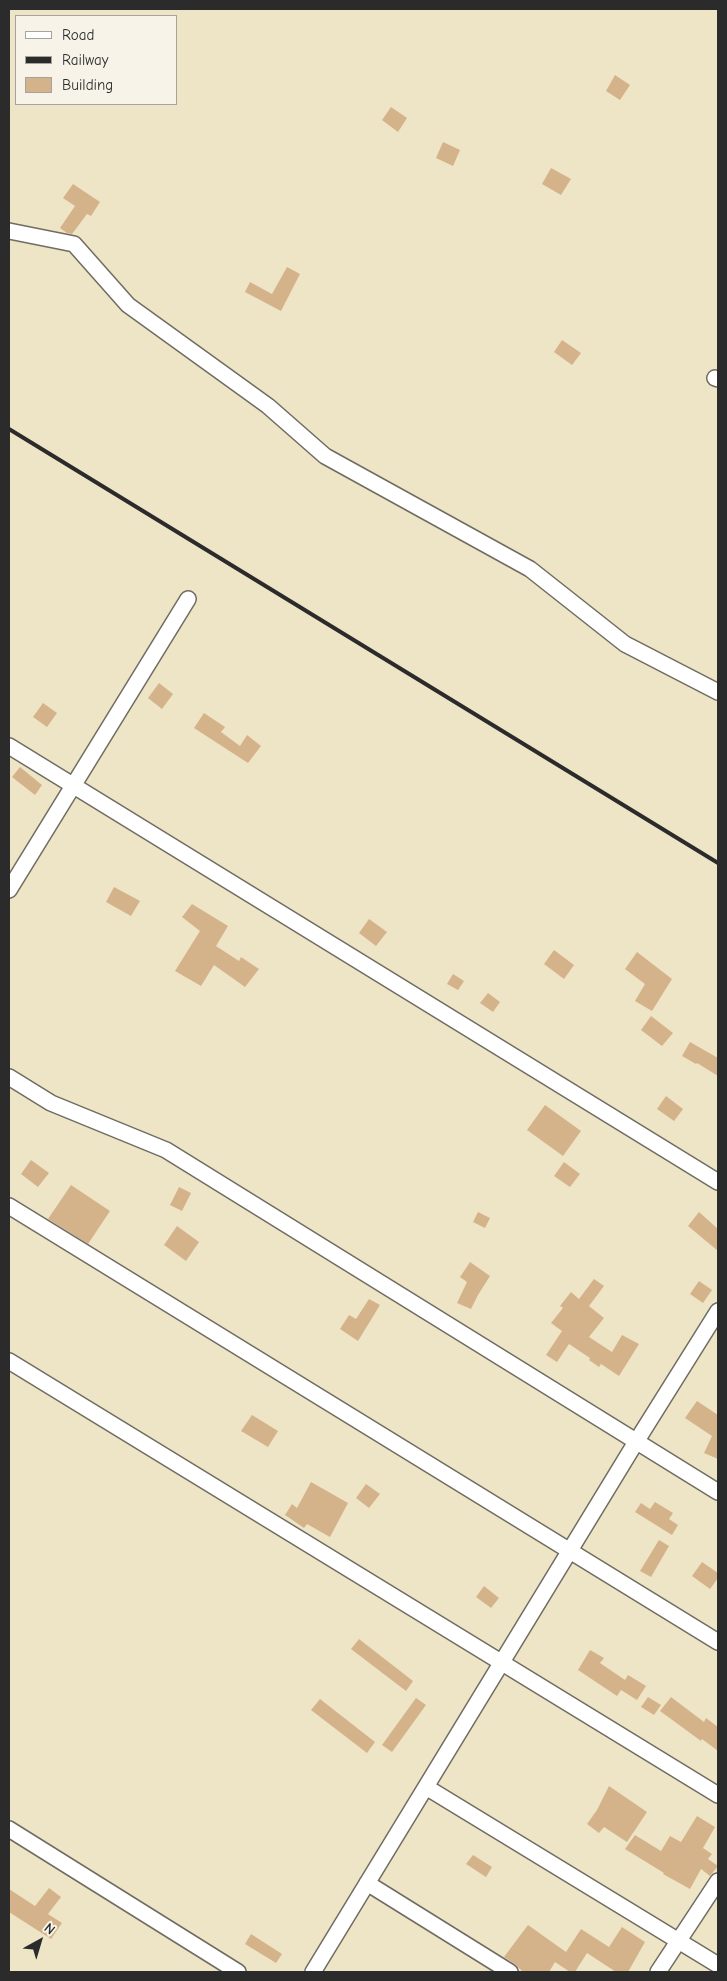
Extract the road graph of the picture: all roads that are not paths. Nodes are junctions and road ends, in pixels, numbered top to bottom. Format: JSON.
{"nodes":[{"id":1,"x":9,"y":231,"type":"edge"},
{"id":2,"x":188,"y":599,"type":"dead end"},
{"id":3,"x":718,"y":692,"type":"edge"},
{"id":4,"x":9,"y":746,"type":"edge"},
{"id":5,"x":73,"y":786,"type":"junction"},
{"id":6,"x":9,"y":890,"type":"edge"},
{"id":7,"x":9,"y":1077,"type":"edge"},
{"id":8,"x":718,"y":1182,"type":"edge"},
{"id":9,"x":9,"y":1206,"type":"edge"},
{"id":10,"x":718,"y":1311,"type":"edge"},
{"id":11,"x":9,"y":1361,"type":"edge"},
{"id":12,"x":636,"y":1442,"type":"junction"},
{"id":13,"x":718,"y":1492,"type":"edge"},
{"id":14,"x":570,"y":1551,"type":"junction"},
{"id":15,"x":718,"y":1642,"type":"edge"},
{"id":16,"x":502,"y":1663,"type":"junction"},
{"id":17,"x":426,"y":1787,"type":"junction"},
{"id":18,"x":718,"y":1795,"type":"edge"},
{"id":19,"x":9,"y":1829,"type":"edge"},
{"id":20,"x":718,"y":1881,"type":"edge"},
{"id":21,"x":367,"y":1883,"type":"junction"},
{"id":22,"x":678,"y":1941,"type":"junction"},
{"id":23,"x":718,"y":1965,"type":"edge"},
{"id":24,"x":238,"y":1972,"type":"edge"},
{"id":25,"x":313,"y":1972,"type":"edge"},
{"id":26,"x":510,"y":1972,"type":"edge"},
{"id":27,"x":658,"y":1972,"type":"edge"}],
"edges":[{"from":1,"to":3,"type":"street"},
{"from":2,"to":5,"type":"street"},
{"from":4,"to":5,"type":"street"},
{"from":5,"to":6,"type":"street"},
{"from":5,"to":8,"type":"street"},
{"from":7,"to":12,"type":"street"},
{"from":9,"to":14,"type":"street"},
{"from":10,"to":12,"type":"street"},
{"from":11,"to":16,"type":"street"},
{"from":12,"to":13,"type":"street"},
{"from":12,"to":14,"type":"street"},
{"from":14,"to":15,"type":"street"},
{"from":14,"to":16,"type":"street"},
{"from":16,"to":17,"type":"street"},
{"from":16,"to":18,"type":"street"},
{"from":17,"to":21,"type":"street"},
{"from":17,"to":22,"type":"street"},
{"from":19,"to":24,"type":"street"},
{"from":20,"to":22,"type":"street"},
{"from":21,"to":25,"type":"street"},
{"from":21,"to":26,"type":"street"},
{"from":22,"to":23,"type":"street"},
{"from":22,"to":27,"type":"street"}]}
